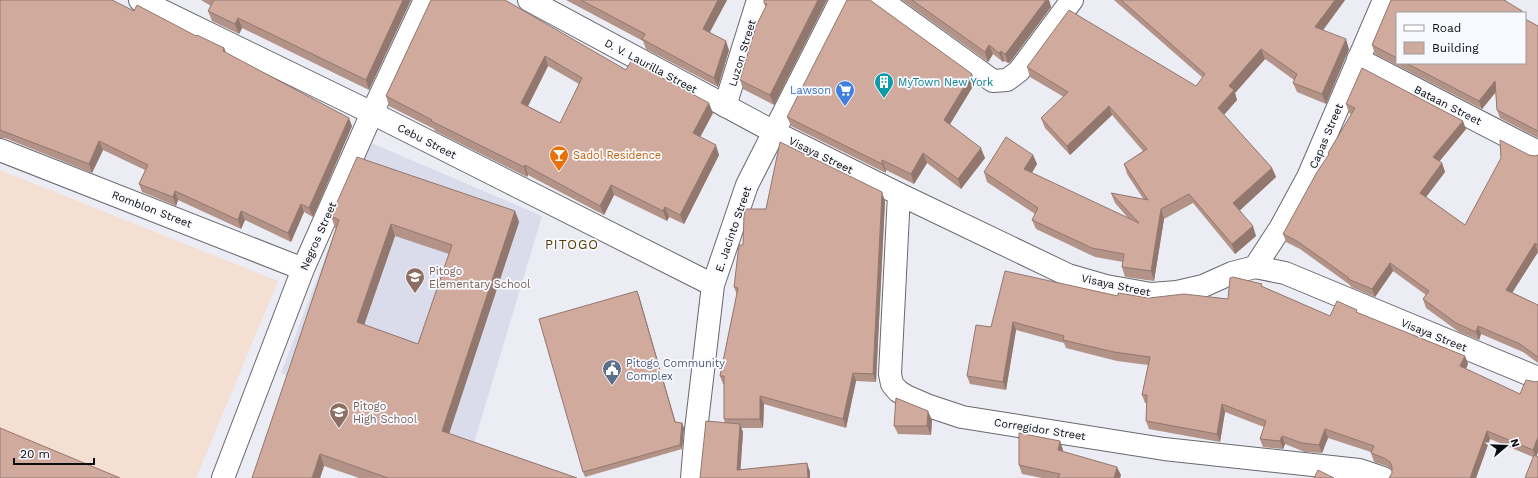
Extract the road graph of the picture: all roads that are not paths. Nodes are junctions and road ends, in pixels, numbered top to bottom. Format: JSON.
{"nodes":[{"id":1,"x":425,"y":0,"type":"edge"},
{"id":2,"x":529,"y":0,"type":"edge"},
{"id":3,"x":758,"y":0,"type":"edge"},
{"id":4,"x":841,"y":0,"type":"edge"},
{"id":5,"x":881,"y":0,"type":"edge"},
{"id":6,"x":1072,"y":0,"type":"edge"},
{"id":7,"x":1384,"y":0,"type":"edge"},
{"id":8,"x":143,"y":1,"type":"edge"},
{"id":9,"x":1358,"y":59,"type":"junction"},
{"id":10,"x":725,"y":106,"type":"junction"},
{"id":11,"x":372,"y":113,"type":"junction"},
{"id":12,"x":774,"y":132,"type":"junction"},
{"id":13,"x":0,"y":150,"type":"edge"},
{"id":14,"x":1538,"y":152,"type":"edge"},
{"id":15,"x":899,"y":194,"type":"junction"},
{"id":16,"x":1255,"y":267,"type":"junction"},
{"id":17,"x":303,"y":268,"type":"junction"},
{"id":18,"x":714,"y":285,"type":"junction"},
{"id":19,"x":1538,"y":378,"type":"edge"},
{"id":20,"x":223,"y":478,"type":"edge"},
{"id":21,"x":692,"y":478,"type":"edge"},
{"id":22,"x":1383,"y":478,"type":"edge"}],
"edges":[{"from":1,"to":11,"type":"street","name":"Negros Street"},
{"from":2,"to":10,"type":"street","name":"D. V. Laurilla Street"},
{"from":3,"to":10,"type":"street","name":"Luzon Street"},
{"from":4,"to":12,"type":"street","name":"E. Jacinto Street"},
{"from":5,"to":6,"type":"street"},
{"from":7,"to":9,"type":"street","name":"Capas Street"},
{"from":8,"to":11,"type":"street","name":"Cebu Street"},
{"from":9,"to":14,"type":"street","name":"Bataan Street"},
{"from":9,"to":16,"type":"street","name":"Capas Street"},
{"from":10,"to":12,"type":"street","name":"D. V. Laurilla Street"},
{"from":11,"to":17,"type":"street","name":"Negros Street"},
{"from":11,"to":18,"type":"street","name":"Cebu Street"},
{"from":12,"to":15,"type":"street","name":"Visaya Street"},
{"from":12,"to":18,"type":"street","name":"E. Jacinto Street"},
{"from":13,"to":17,"type":"street","name":"Romblon Street"},
{"from":15,"to":16,"type":"street","name":"Visaya Street"},
{"from":15,"to":22,"type":"street","name":"Corregidor Street"},
{"from":16,"to":19,"type":"street","name":"Visaya Street"},
{"from":17,"to":20,"type":"street","name":"Negros Street"},
{"from":18,"to":21,"type":"street","name":"E. Jacinto Street"}]}
